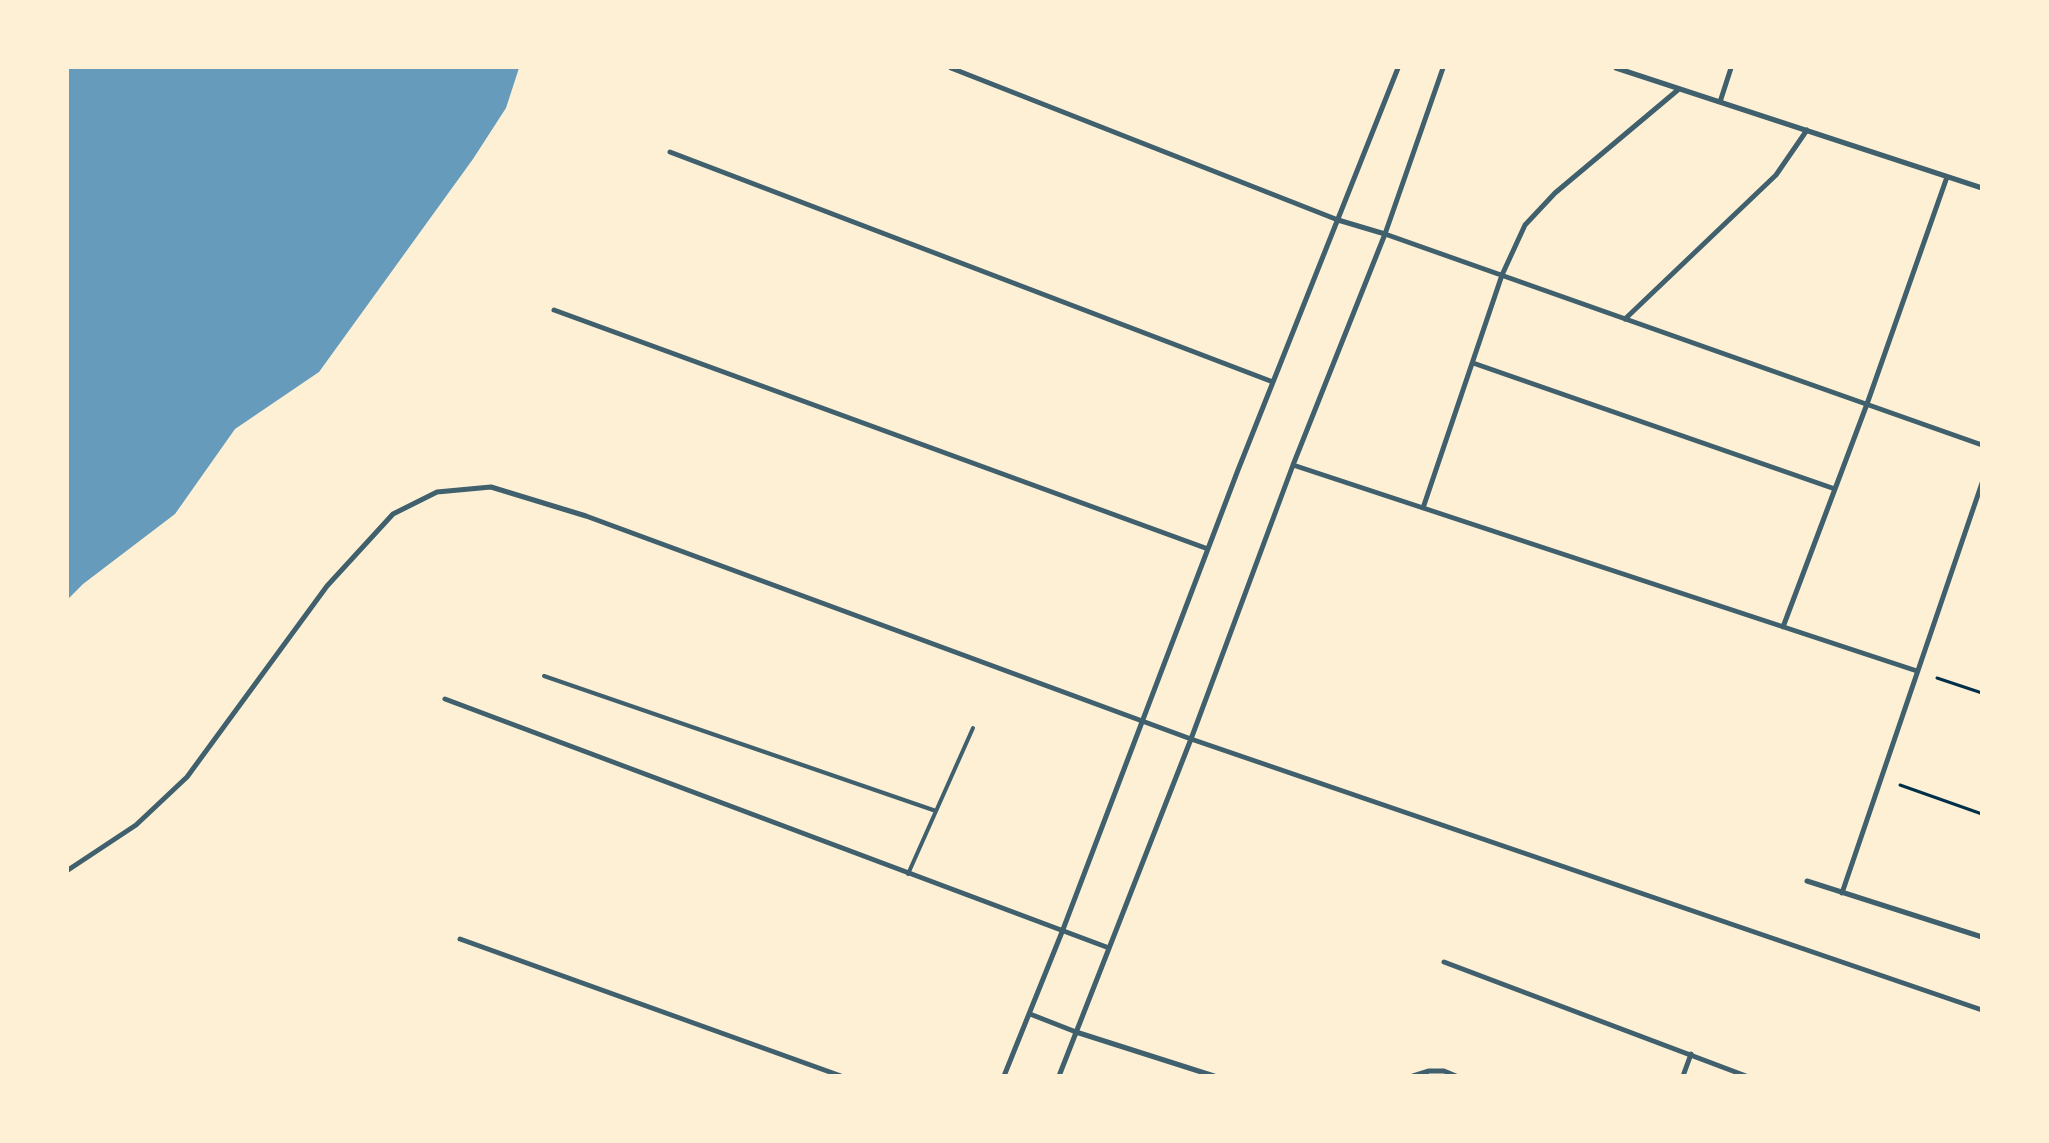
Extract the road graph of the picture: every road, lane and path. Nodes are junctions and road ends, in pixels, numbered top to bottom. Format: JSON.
{"nodes":[{"id":1,"x":951,"y":68,"type":"edge"},
{"id":2,"x":1398,"y":68,"type":"edge"},
{"id":3,"x":1443,"y":68,"type":"edge"},
{"id":4,"x":1616,"y":68,"type":"edge"},
{"id":5,"x":1731,"y":68,"type":"edge"},
{"id":6,"x":1680,"y":88,"type":"junction"},
{"id":7,"x":1720,"y":102,"type":"junction"},
{"id":8,"x":1807,"y":130,"type":"junction"},
{"id":9,"x":670,"y":152,"type":"dead end"},
{"id":10,"x":1947,"y":177,"type":"junction"},
{"id":11,"x":1982,"y":188,"type":"edge"},
{"id":12,"x":1338,"y":220,"type":"junction"},
{"id":13,"x":1385,"y":234,"type":"junction"},
{"id":14,"x":1502,"y":275,"type":"junction"},
{"id":15,"x":554,"y":310,"type":"dead end"},
{"id":16,"x":1625,"y":319,"type":"junction"},
{"id":17,"x":1473,"y":363,"type":"junction"},
{"id":18,"x":1274,"y":382,"type":"junction"},
{"id":19,"x":1867,"y":404,"type":"junction"},
{"id":20,"x":1982,"y":445,"type":"edge"},
{"id":21,"x":1293,"y":465,"type":"junction"},
{"id":22,"x":1982,"y":483,"type":"edge"},
{"id":23,"x":1835,"y":489,"type":"junction"},
{"id":24,"x":1423,"y":508,"type":"junction"},
{"id":25,"x":1208,"y":549,"type":"junction"},
{"id":26,"x":1783,"y":627,"type":"junction"},
{"id":27,"x":1917,"y":671,"type":"junction"},
{"id":28,"x":544,"y":676,"type":"dead end"},
{"id":29,"x":1982,"y":693,"type":"edge"},
{"id":30,"x":446,"y":699,"type":"dead end"},
{"id":31,"x":1143,"y":721,"type":"junction"},
{"id":32,"x":973,"y":728,"type":"dead end"},
{"id":33,"x":1191,"y":739,"type":"junction"},
{"id":34,"x":1881,"y":778,"type":"junction"},
{"id":35,"x":936,"y":812,"type":"junction"},
{"id":36,"x":1982,"y":814,"type":"edge"},
{"id":37,"x":68,"y":870,"type":"edge"},
{"id":38,"x":908,"y":874,"type":"junction"},
{"id":39,"x":1807,"y":881,"type":"dead end"},
{"id":40,"x":1842,"y":893,"type":"junction"},
{"id":41,"x":1062,"y":932,"type":"junction"},
{"id":42,"x":1982,"y":937,"type":"edge"},
{"id":43,"x":460,"y":939,"type":"dead end"},
{"id":44,"x":1109,"y":948,"type":"junction"},
{"id":45,"x":1444,"y":962,"type":"dead end"},
{"id":46,"x":1982,"y":1010,"type":"edge"},
{"id":47,"x":1030,"y":1014,"type":"junction"},
{"id":48,"x":1076,"y":1032,"type":"junction"},
{"id":49,"x":1691,"y":1054,"type":"junction"},
{"id":50,"x":841,"y":1076,"type":"edge"},
{"id":51,"x":1004,"y":1076,"type":"edge"},
{"id":52,"x":1059,"y":1076,"type":"edge"},
{"id":53,"x":1214,"y":1076,"type":"edge"},
{"id":54,"x":1413,"y":1076,"type":"edge"},
{"id":55,"x":1456,"y":1076,"type":"edge"},
{"id":56,"x":1683,"y":1076,"type":"edge"},
{"id":57,"x":1746,"y":1076,"type":"edge"}],
"edges":[{"from":1,"to":12,"type":"street"},
{"from":2,"to":12,"type":"street"},
{"from":3,"to":13,"type":"street"},
{"from":4,"to":6,"type":"street"},
{"from":5,"to":7,"type":"street"},
{"from":6,"to":7,"type":"street"},
{"from":6,"to":14,"type":"street"},
{"from":7,"to":8,"type":"street"},
{"from":8,"to":10,"type":"street"},
{"from":8,"to":16,"type":"street"},
{"from":9,"to":18,"type":"street"},
{"from":10,"to":11,"type":"street"},
{"from":10,"to":19,"type":"street"},
{"from":12,"to":13,"type":"street"},
{"from":12,"to":18,"type":"street"},
{"from":13,"to":14,"type":"street"},
{"from":13,"to":21,"type":"street"},
{"from":14,"to":16,"type":"street"},
{"from":14,"to":17,"type":"street"},
{"from":15,"to":25,"type":"street"},
{"from":16,"to":19,"type":"street"},
{"from":17,"to":23,"type":"street"},
{"from":17,"to":24,"type":"street"},
{"from":18,"to":25,"type":"street"},
{"from":19,"to":20,"type":"street"},
{"from":19,"to":23,"type":"street"},
{"from":21,"to":24,"type":"street"},
{"from":21,"to":33,"type":"street"},
{"from":22,"to":27,"type":"street"},
{"from":23,"to":26,"type":"street"},
{"from":24,"to":26,"type":"street"},
{"from":25,"to":31,"type":"street"},
{"from":26,"to":27,"type":"street"},
{"from":27,"to":29,"type":"path"},
{"from":27,"to":34,"type":"street"},
{"from":28,"to":35,"type":"lane"},
{"from":30,"to":38,"type":"street"},
{"from":31,"to":33,"type":"street"},
{"from":31,"to":37,"type":"street"},
{"from":31,"to":41,"type":"street"},
{"from":32,"to":35,"type":"lane"},
{"from":33,"to":44,"type":"street"},
{"from":33,"to":46,"type":"street"},
{"from":34,"to":36,"type":"path"},
{"from":34,"to":40,"type":"street"},
{"from":35,"to":38,"type":"lane"},
{"from":38,"to":41,"type":"street"},
{"from":39,"to":40,"type":"street"},
{"from":40,"to":42,"type":"street"},
{"from":41,"to":44,"type":"street"},
{"from":41,"to":47,"type":"street"},
{"from":43,"to":50,"type":"street"},
{"from":44,"to":48,"type":"street"},
{"from":45,"to":49,"type":"street"},
{"from":47,"to":48,"type":"street"},
{"from":47,"to":51,"type":"street"},
{"from":48,"to":52,"type":"street"},
{"from":48,"to":53,"type":"street"},
{"from":49,"to":56,"type":"street"},
{"from":49,"to":57,"type":"street"},
{"from":54,"to":55,"type":"street"}]}
